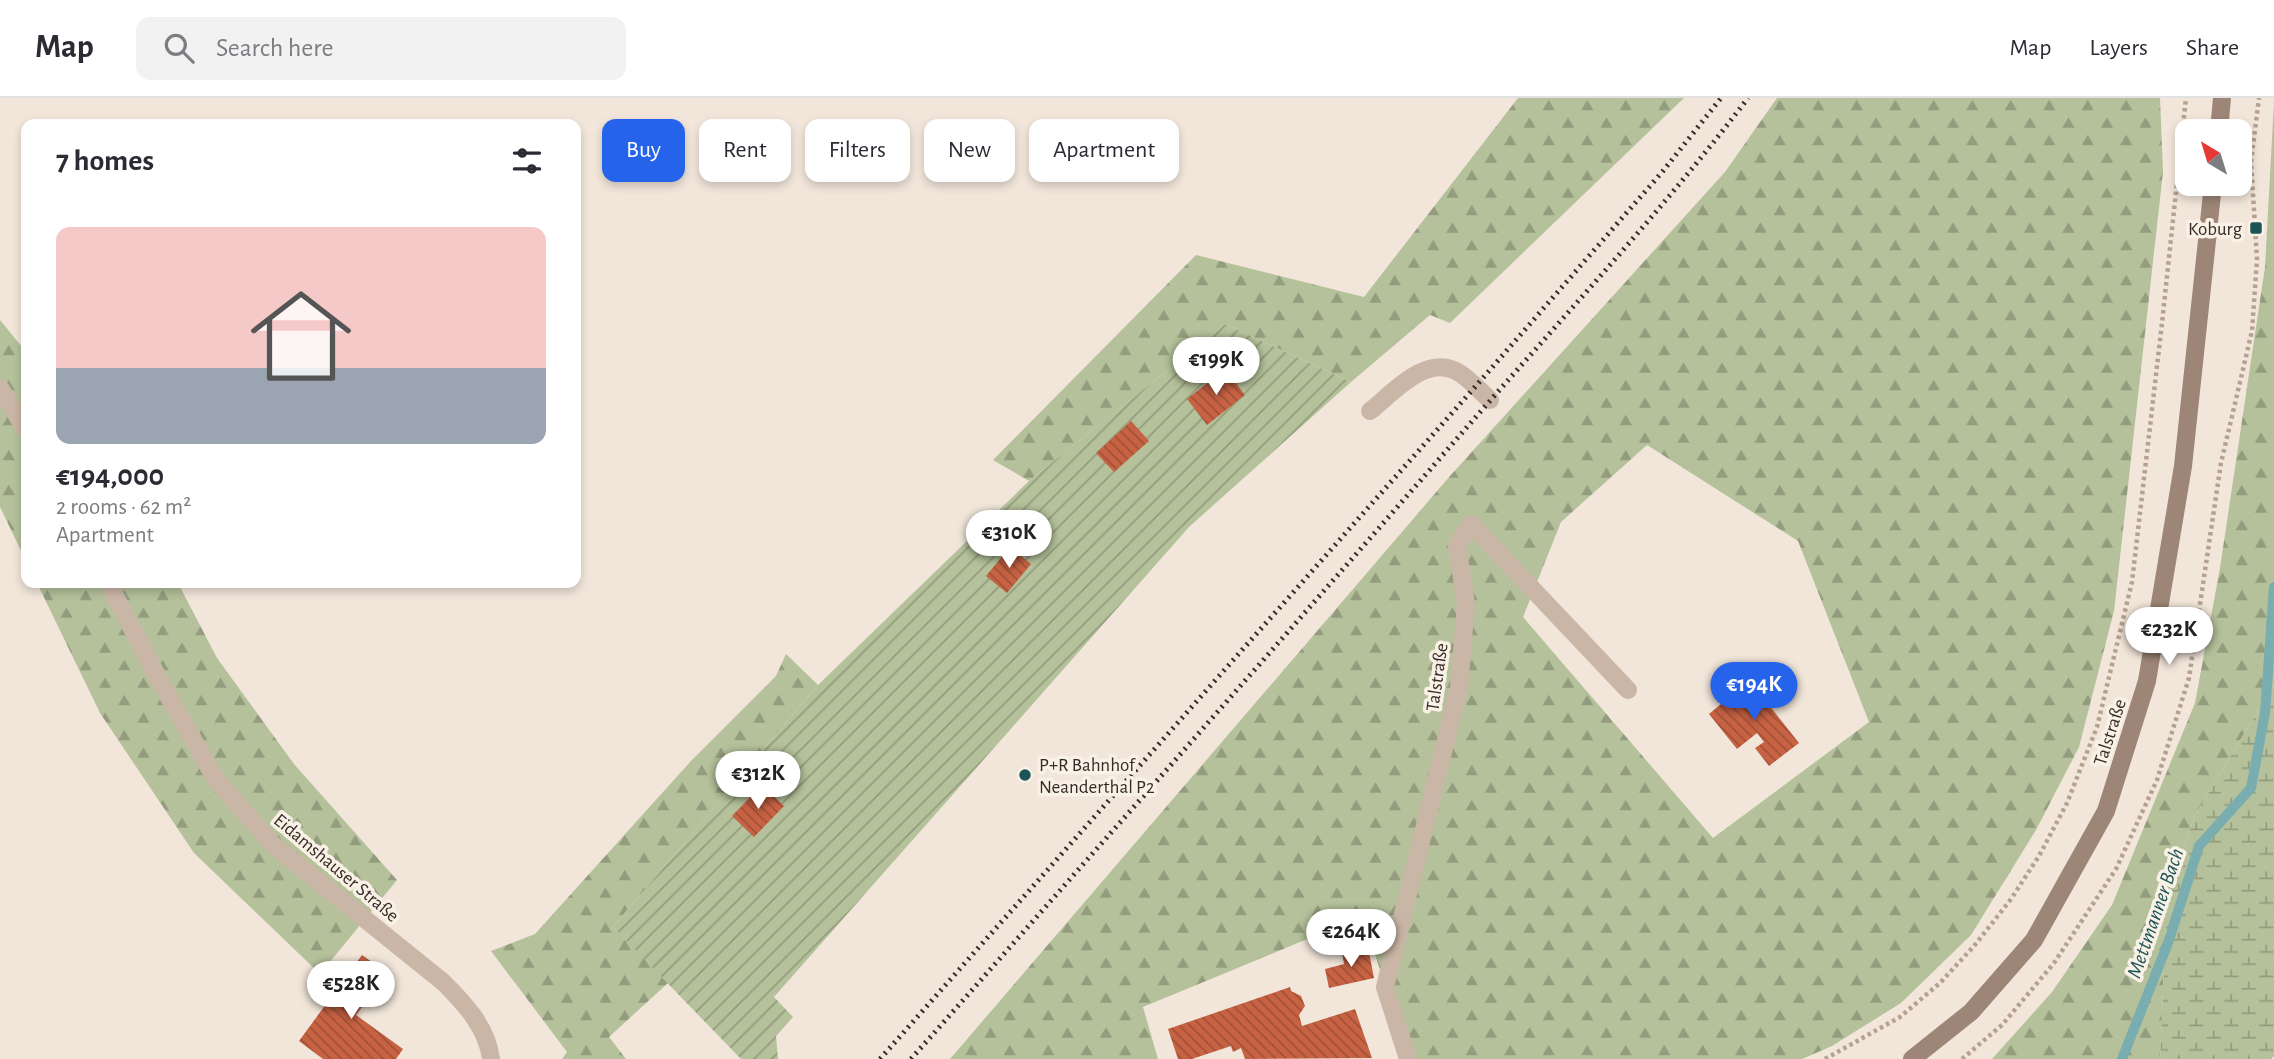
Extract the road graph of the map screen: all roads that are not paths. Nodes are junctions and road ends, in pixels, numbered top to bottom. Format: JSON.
{"nodes":[{"id":1,"x":2222,"y":98,"type":"edge"},
{"id":2,"x":2220,"y":119,"type":"edge"},
{"id":3,"x":2212,"y":196,"type":"edge"},
{"id":4,"x":0,"y":388,"type":"edge"},
{"id":5,"x":1490,"y":400,"type":"dead end"},
{"id":6,"x":1370,"y":411,"type":"dead end"},
{"id":7,"x":21,"y":422,"type":"edge"},
{"id":8,"x":111,"y":588,"type":"edge"},
{"id":9,"x":1628,"y":691,"type":"dead end"},
{"id":10,"x":491,"y":1059,"type":"edge"},
{"id":11,"x":1408,"y":1059,"type":"edge"},
{"id":12,"x":1912,"y":1059,"type":"edge"}],
"edges":[{"from":1,"to":2,"type":"main road"},
{"from":3,"to":12,"type":"main road","name":"Talstraße"},
{"from":4,"to":7,"type":"street"},
{"from":5,"to":6,"type":"street"},
{"from":8,"to":10,"type":"street","name":"Eidamshauser Straße"},
{"from":9,"to":11,"type":"street","name":"Talstraße"}]}
